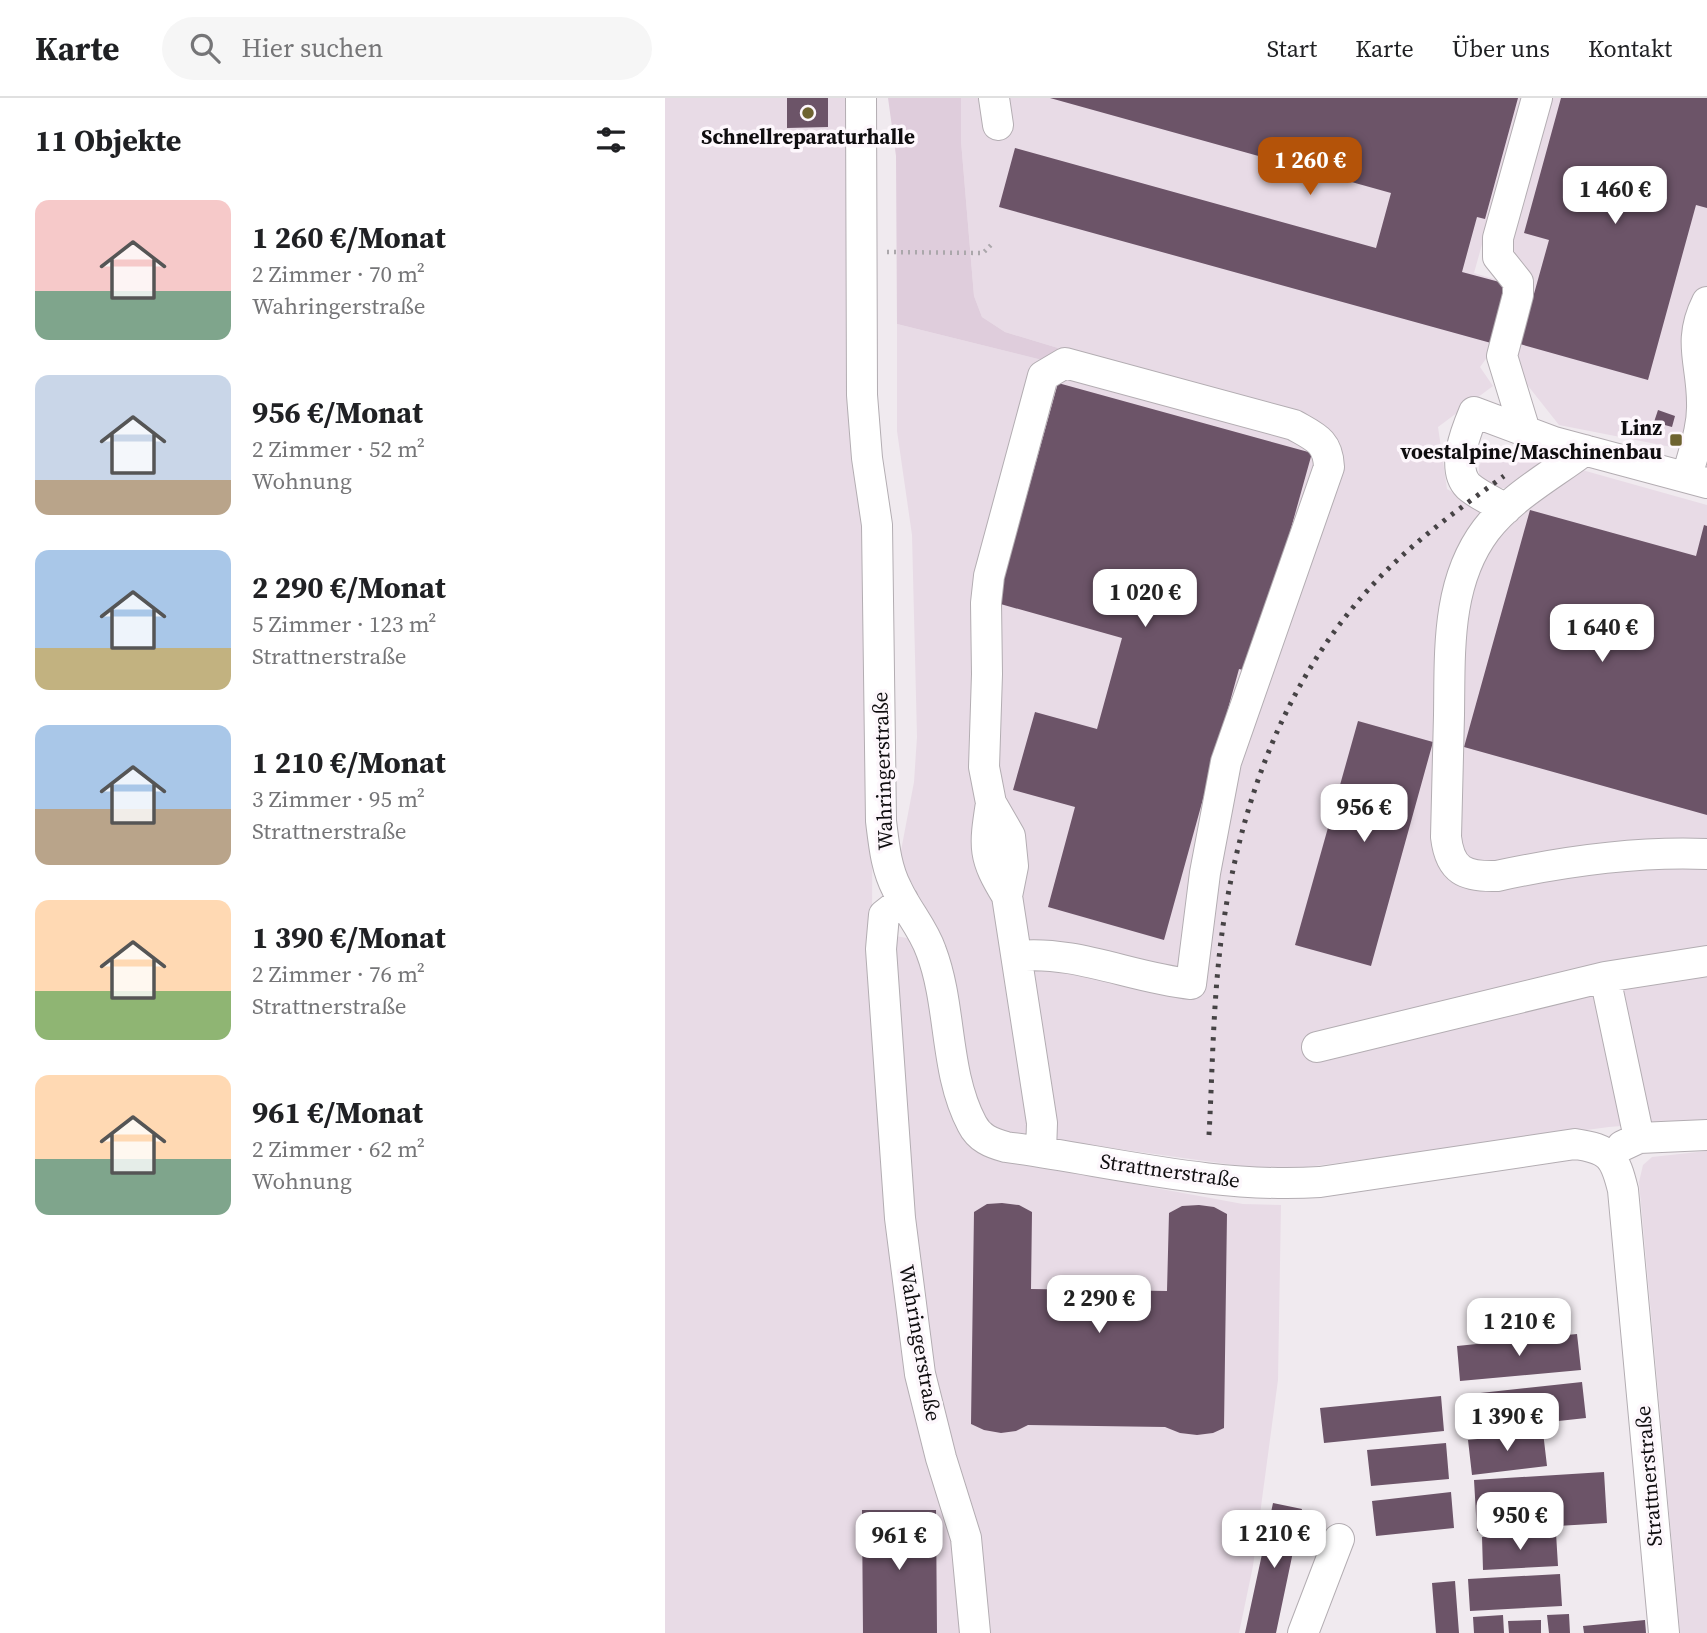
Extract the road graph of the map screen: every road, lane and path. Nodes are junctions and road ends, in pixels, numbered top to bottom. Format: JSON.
{"nodes":[{"id":1,"x":861,"y":98,"type":"edge"},
{"id":2,"x":1537,"y":98,"type":"edge"},
{"id":3,"x":991,"y":245,"type":"dead end"},
{"id":4,"x":907,"y":253,"type":"dead end"},
{"id":5,"x":1707,"y":302,"type":"edge"},
{"id":6,"x":1525,"y":431,"type":"junction"},
{"id":7,"x":1585,"y":450,"type":"junction"},
{"id":8,"x":1697,"y":480,"type":"edge"},
{"id":9,"x":1506,"y":509,"type":"junction"},
{"id":10,"x":1707,"y":854,"type":"edge"},
{"id":11,"x":903,"y":900,"type":"junction"},
{"id":12,"x":1017,"y":956,"type":"junction"},
{"id":13,"x":1707,"y":961,"type":"edge"},
{"id":14,"x":1605,"y":977,"type":"junction"},
{"id":15,"x":1317,"y":1047,"type":"dead end"},
{"id":16,"x":1707,"y":1135,"type":"edge"},
{"id":17,"x":1639,"y":1138,"type":"junction"},
{"id":18,"x":1041,"y":1152,"type":"junction"},
{"id":19,"x":1610,"y":1155,"type":"junction"},
{"id":20,"x":1339,"y":1539,"type":"dead end"},
{"id":21,"x":975,"y":1633,"type":"edge"},
{"id":22,"x":1303,"y":1633,"type":"edge"},
{"id":23,"x":1664,"y":1633,"type":"edge"}],
"edges":[{"from":1,"to":11,"type":"street","name":"Wahringerstraße"},
{"from":2,"to":6,"type":"street"},
{"from":3,"to":4,"type":"path"},
{"from":5,"to":8,"type":"street"},
{"from":6,"to":7,"type":"street"},
{"from":6,"to":9,"type":"street"},
{"from":7,"to":8,"type":"street"},
{"from":7,"to":9,"type":"street"},
{"from":9,"to":10,"type":"street"},
{"from":11,"to":18,"type":"street","name":"Strattnerstraße"},
{"from":11,"to":21,"type":"street","name":"Wahringerstraße"},
{"from":12,"to":12,"type":"street"},
{"from":12,"to":18,"type":"street"},
{"from":13,"to":14,"type":"street"},
{"from":14,"to":15,"type":"street"},
{"from":14,"to":17,"type":"street"},
{"from":16,"to":17,"type":"street"},
{"from":17,"to":19,"type":"street"},
{"from":18,"to":19,"type":"street","name":"Strattnerstraße"},
{"from":19,"to":23,"type":"street","name":"Strattnerstraße"},
{"from":20,"to":22,"type":"street"}]}
